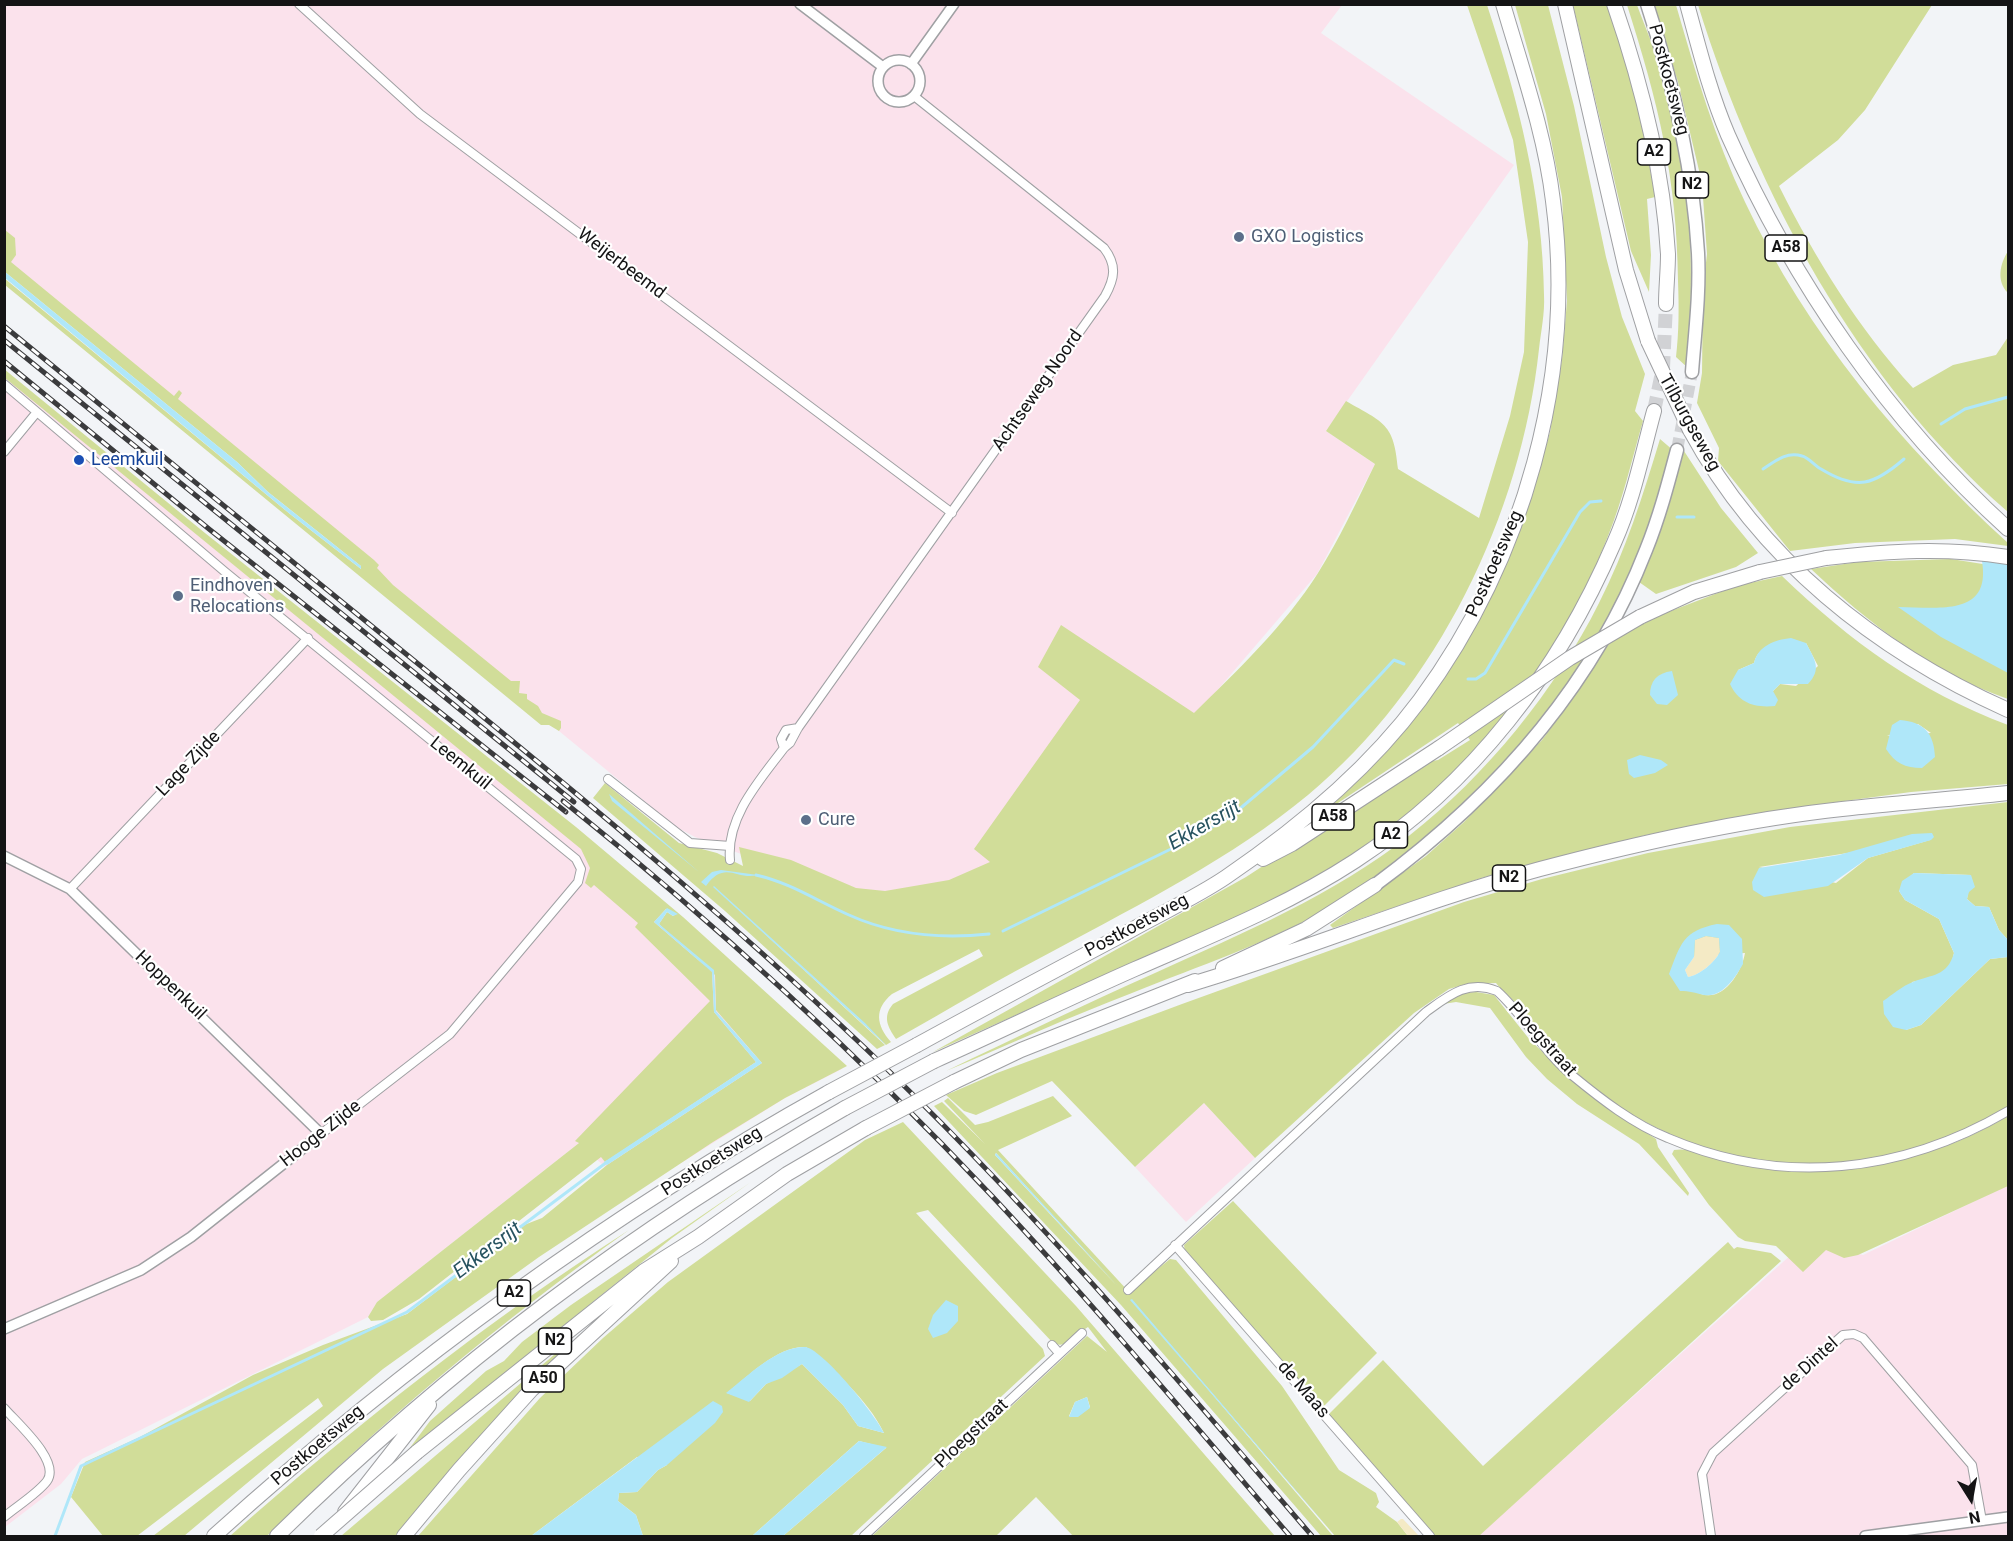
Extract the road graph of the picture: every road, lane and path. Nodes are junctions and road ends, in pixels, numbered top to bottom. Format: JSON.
{"nodes":[{"id":1,"x":299,"y":4,"type":"edge"},
{"id":2,"x":800,"y":4,"type":"edge"},
{"id":3,"x":954,"y":4,"type":"edge"},
{"id":4,"x":1503,"y":4,"type":"edge"},
{"id":5,"x":1565,"y":4,"type":"edge"},
{"id":6,"x":1614,"y":4,"type":"edge"},
{"id":7,"x":1647,"y":4,"type":"edge"},
{"id":8,"x":1687,"y":4,"type":"edge"},
{"id":9,"x":911,"y":64,"type":"junction"},
{"id":10,"x":883,"y":68,"type":"junction"},
{"id":11,"x":914,"y":96,"type":"junction"},
{"id":12,"x":1666,"y":304,"type":"tunnel mouth"},
{"id":13,"x":1692,"y":372,"type":"tunnel mouth"},
{"id":14,"x":4,"y":384,"type":"edge"},
{"id":15,"x":1654,"y":411,"type":"tunnel mouth"},
{"id":16,"x":37,"y":412,"type":"junction"},
{"id":17,"x":1677,"y":450,"type":"tunnel mouth"},
{"id":18,"x":4,"y":452,"type":"edge"},
{"id":19,"x":952,"y":513,"type":"junction"},
{"id":20,"x":2008,"y":529,"type":"edge"},
{"id":21,"x":2008,"y":557,"type":"edge"},
{"id":22,"x":308,"y":638,"type":"junction"},
{"id":23,"x":2008,"y":710,"type":"edge"},
{"id":24,"x":608,"y":779,"type":"dead end"},
{"id":25,"x":2008,"y":793,"type":"edge"},
{"id":26,"x":730,"y":846,"type":"junction"},
{"id":27,"x":4,"y":856,"type":"edge"},
{"id":28,"x":730,"y":860,"type":"dead end"},
{"id":29,"x":581,"y":869,"type":"joint"},
{"id":30,"x":1224,"y":879,"type":"junction"},
{"id":31,"x":1375,"y":885,"type":"joint"},
{"id":32,"x":70,"y":889,"type":"junction"},
{"id":33,"x":1188,"y":985,"type":"junction"},
{"id":34,"x":2008,"y":1111,"type":"edge"},
{"id":35,"x":321,"y":1134,"type":"junction"},
{"id":36,"x":698,"y":1238,"type":"junction"},
{"id":37,"x":1175,"y":1245,"type":"junction"},
{"id":38,"x":1128,"y":1290,"type":"dead end"},
{"id":39,"x":4,"y":1329,"type":"edge"},
{"id":40,"x":1082,"y":1332,"type":"dead end"},
{"id":41,"x":1052,"y":1345,"type":"dead end"},
{"id":42,"x":1059,"y":1353,"type":"junction"},
{"id":43,"x":450,"y":1379,"type":"junction"},
{"id":44,"x":4,"y":1408,"type":"edge"},
{"id":45,"x":4,"y":1517,"type":"edge"},
{"id":46,"x":2008,"y":1517,"type":"edge"},
{"id":47,"x":1982,"y":1521,"type":"junction"},
{"id":48,"x":217,"y":1534,"type":"edge"},
{"id":49,"x":277,"y":1536,"type":"edge"},
{"id":50,"x":321,"y":1536,"type":"edge"},
{"id":51,"x":328,"y":1536,"type":"edge"},
{"id":52,"x":404,"y":1536,"type":"edge"},
{"id":53,"x":864,"y":1536,"type":"edge"},
{"id":54,"x":1430,"y":1536,"type":"edge"},
{"id":55,"x":1711,"y":1536,"type":"edge"},
{"id":56,"x":1865,"y":1536,"type":"edge"}],
"edges":[{"from":1,"to":19,"type":"street","name":"Weijerbeemd"},
{"from":2,"to":10,"type":"street"},
{"from":3,"to":9,"type":"street"},
{"from":4,"to":30,"type":"highway","name":"Postkoetsweg","number":"A2"},
{"from":5,"to":23,"type":"highway","name":"Tilburgseweg","bridge":true},
{"from":6,"to":12,"type":"highway","name":"Postkoetsweg","number":"A2"},
{"from":7,"to":13,"type":"highway","name":"Postkoetsweg","number":"N2"},
{"from":8,"to":20,"type":"highway","number":"A58"},
{"from":9,"to":10,"type":"street"},
{"from":9,"to":11,"type":"street"},
{"from":10,"to":11,"type":"street"},
{"from":11,"to":19,"type":"street","name":"Achtseweg Noord"},
{"from":14,"to":16,"type":"street","name":"Leemkuil"},
{"from":15,"to":43,"type":"highway","name":"Postkoetsweg","number":"A2","bridge":true},
{"from":16,"to":18,"type":"street"},
{"from":16,"to":22,"type":"street","name":"Leemkuil"},
{"from":17,"to":31,"type":"highway","number":"N2"},
{"from":19,"to":26,"type":"street","name":"Achtseweg Noord"},
{"from":21,"to":30,"type":"highway","number":"A58","bridge":true},
{"from":22,"to":29,"type":"street","name":"Leemkuil"},
{"from":22,"to":32,"type":"street","name":"Lage Zijde"},
{"from":24,"to":26,"type":"street"},
{"from":25,"to":33,"type":"highway","number":"N2"},
{"from":26,"to":28,"type":"street","name":"Achtseweg Noord"},
{"from":27,"to":32,"type":"street","name":"Hoppenkuil"},
{"from":29,"to":35,"type":"street","name":"Hooge Zijde"},
{"from":30,"to":48,"type":"highway","name":"Postkoetsweg","number":"A2","bridge":true},
{"from":31,"to":33,"type":"highway","number":"N2"},
{"from":32,"to":35,"type":"street","name":"Hoppenkuil"},
{"from":33,"to":36,"type":"highway","number":"N2","bridge":true},
{"from":34,"to":37,"type":"street","name":"Ploegstraat"},
{"from":35,"to":39,"type":"street","name":"Hooge Zijde"},
{"from":36,"to":50,"type":"highway","number":"N2","bridge":true},
{"from":36,"to":52,"type":"highway","number":"A50"},
{"from":37,"to":38,"type":"street","name":"Ploegstraat"},
{"from":37,"to":54,"type":"street","name":"de Maas"},
{"from":40,"to":42,"type":"street","name":"Ploegstraat"},
{"from":41,"to":42,"type":"street"},
{"from":42,"to":53,"type":"street","name":"Ploegstraat"},
{"from":43,"to":49,"type":"highway","name":"Postkoetsweg","number":"A2"},
{"from":43,"to":51,"type":"highway","name":"Postkoetsweg"},
{"from":44,"to":45,"type":"street"},
{"from":46,"to":47,"type":"street"},
{"from":47,"to":55,"type":"street","name":"de Dintel"},
{"from":47,"to":56,"type":"street"}]}
